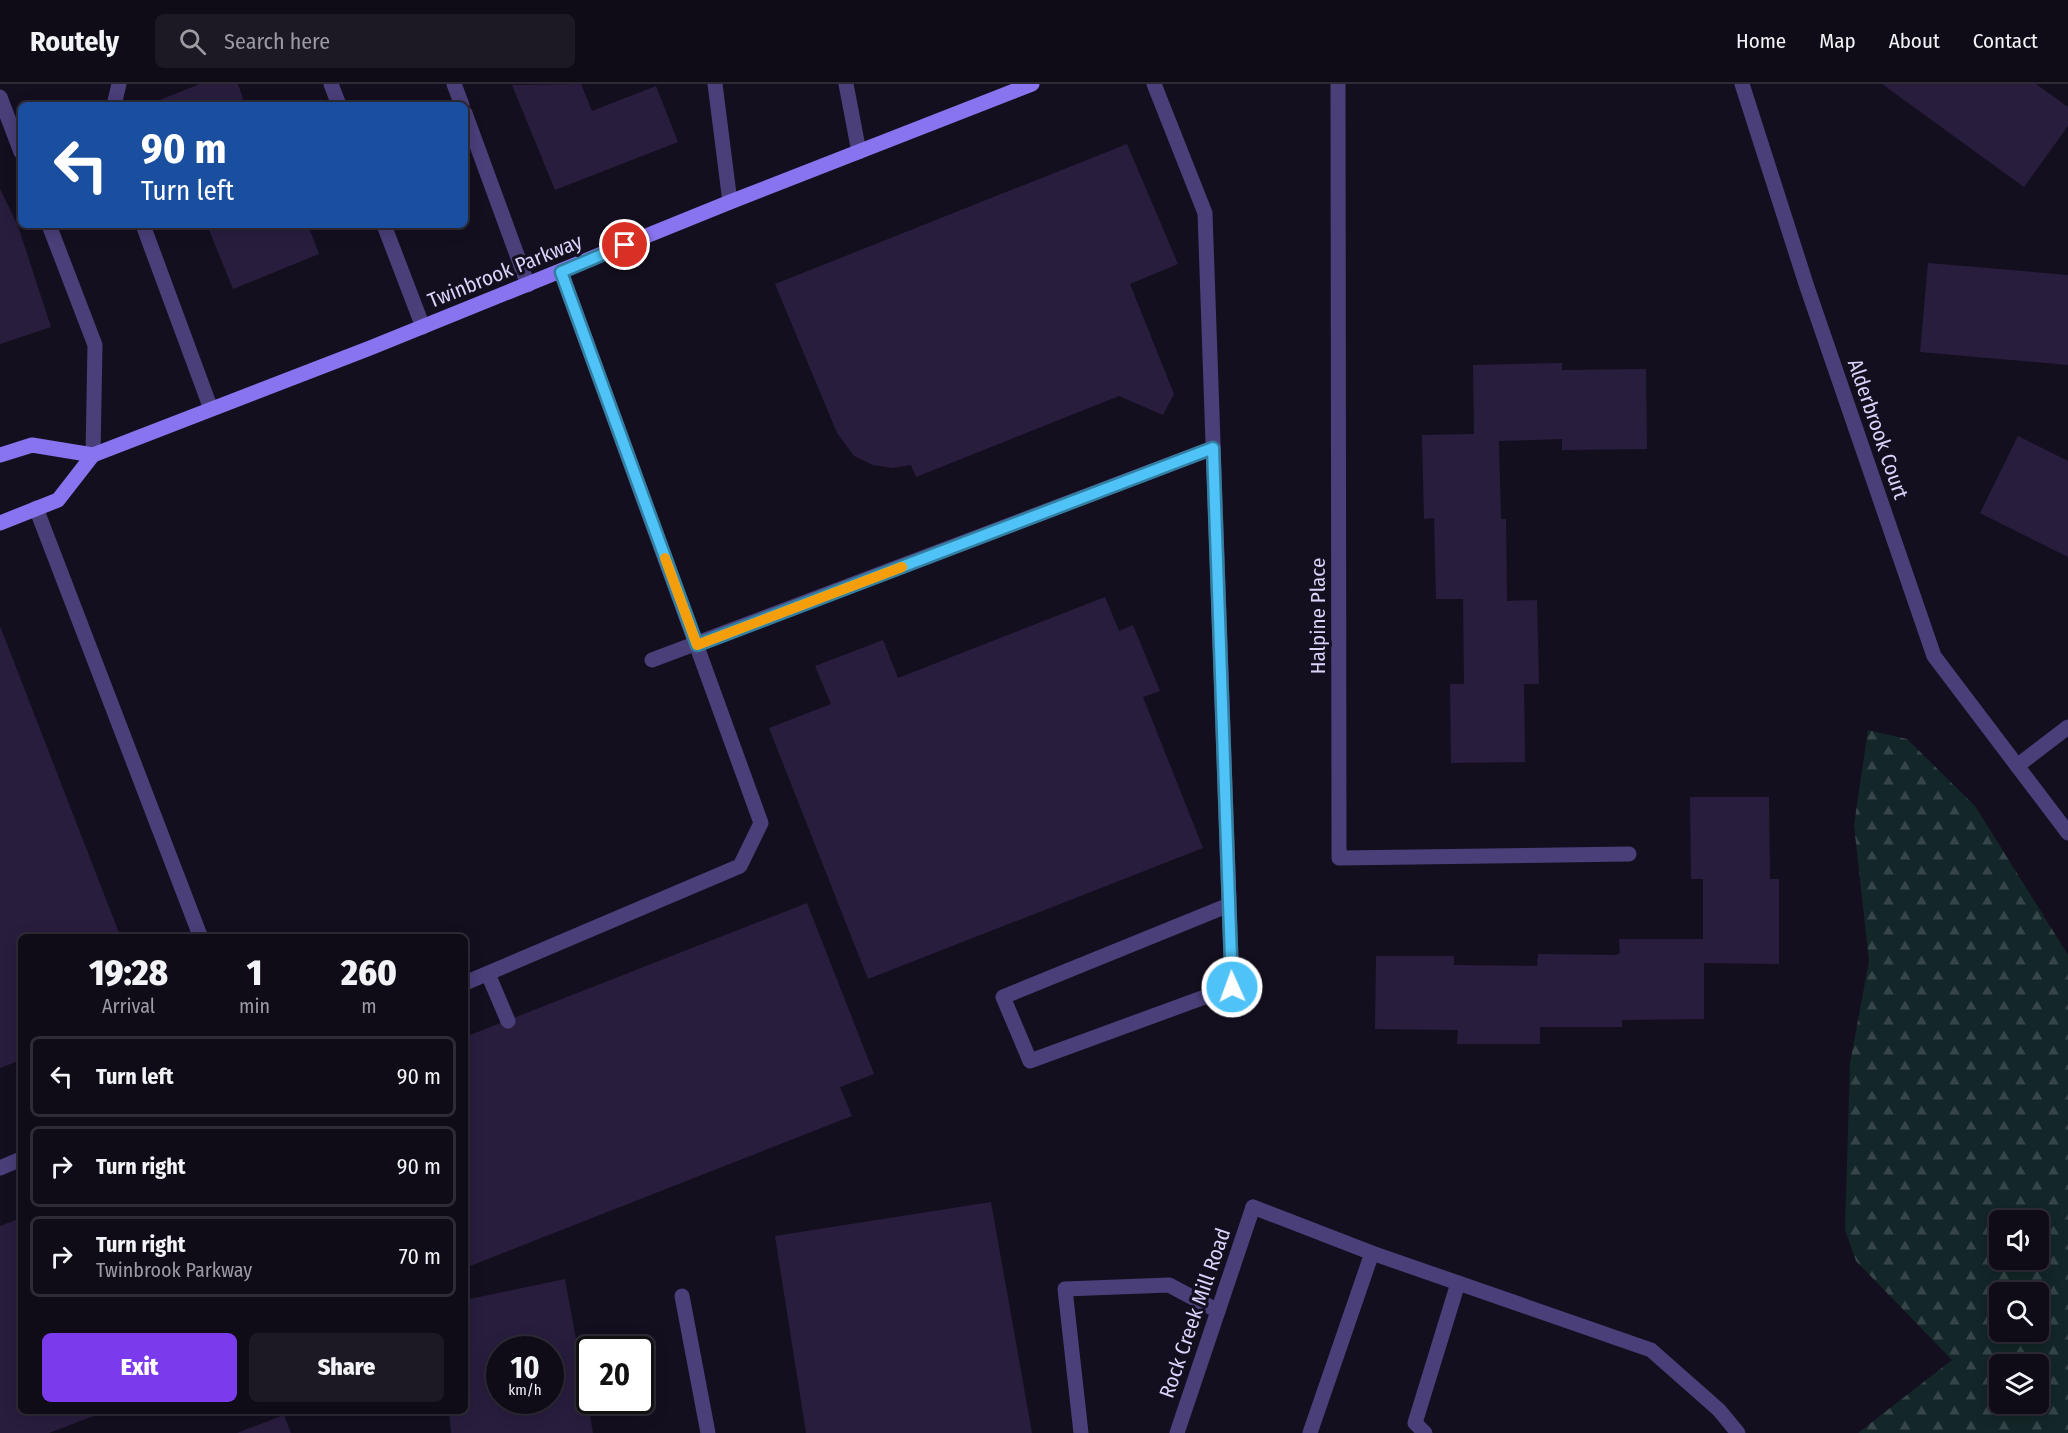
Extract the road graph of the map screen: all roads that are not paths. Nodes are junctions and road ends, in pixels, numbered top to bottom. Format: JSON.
{"nodes":[{"id":1,"x":119,"y":84,"type":"edge"},
{"id":2,"x":331,"y":84,"type":"edge"},
{"id":3,"x":454,"y":84,"type":"edge"},
{"id":4,"x":715,"y":84,"type":"edge"},
{"id":5,"x":846,"y":84,"type":"edge"},
{"id":6,"x":1032,"y":84,"type":"edge"},
{"id":7,"x":1154,"y":84,"type":"edge"},
{"id":8,"x":1338,"y":84,"type":"edge"},
{"id":9,"x":1742,"y":84,"type":"edge"},
{"id":10,"x":0,"y":97,"type":"edge"},
{"id":11,"x":115,"y":102,"type":"edge"},
{"id":12,"x":338,"y":102,"type":"edge"},
{"id":13,"x":461,"y":102,"type":"edge"},
{"id":14,"x":468,"y":121,"type":"edge"},
{"id":15,"x":18,"y":144,"type":"edge"},
{"id":16,"x":860,"y":152,"type":"junction"},
{"id":17,"x":730,"y":202,"type":"junction"},
{"id":18,"x":50,"y":228,"type":"edge"},
{"id":19,"x":144,"y":228,"type":"edge"},
{"id":20,"x":385,"y":228,"type":"edge"},
{"id":21,"x":561,"y":272,"type":"junction"},
{"id":22,"x":528,"y":285,"type":"junction"},
{"id":23,"x":423,"y":327,"type":"junction"},
{"id":24,"x":211,"y":409,"type":"junction"},
{"id":25,"x":1213,"y":448,"type":"junction"},
{"id":26,"x":93,"y":454,"type":"junction"},
{"id":27,"x":0,"y":455,"type":"edge"},
{"id":28,"x":36,"y":508,"type":"junction"},
{"id":29,"x":0,"y":523,"type":"edge"},
{"id":30,"x":697,"y":645,"type":"junction"},
{"id":31,"x":652,"y":660,"type":"dead end"},
{"id":32,"x":2068,"y":728,"type":"edge"},
{"id":33,"x":2018,"y":766,"type":"junction"},
{"id":34,"x":2068,"y":833,"type":"edge"},
{"id":35,"x":1629,"y":854,"type":"dead end"},
{"id":36,"x":1229,"y":905,"type":"junction"},
{"id":37,"x":199,"y":934,"type":"edge"},
{"id":38,"x":488,"y":974,"type":"junction"},
{"id":39,"x":468,"y":982,"type":"edge"},
{"id":40,"x":508,"y":1021,"type":"dead end"},
{"id":41,"x":18,"y":1161,"type":"edge"},
{"id":42,"x":0,"y":1168,"type":"edge"},
{"id":43,"x":1372,"y":1253,"type":"junction"},
{"id":44,"x":1458,"y":1283,"type":"junction"},
{"id":45,"x":682,"y":1296,"type":"dead end"},
{"id":46,"x":1218,"y":1311,"type":"junction"},
{"id":47,"x":708,"y":1433,"type":"edge"},
{"id":48,"x":1081,"y":1433,"type":"edge"},
{"id":49,"x":1177,"y":1433,"type":"edge"},
{"id":50,"x":1310,"y":1433,"type":"edge"},
{"id":51,"x":1425,"y":1433,"type":"edge"},
{"id":52,"x":1738,"y":1433,"type":"edge"}],
"edges":[{"from":1,"to":11,"type":"street"},
{"from":2,"to":12,"type":"street"},
{"from":3,"to":13,"type":"street"},
{"from":4,"to":17,"type":"street"},
{"from":5,"to":16,"type":"street"},
{"from":6,"to":16,"type":"main road","name":"Twinbrook Parkway"},
{"from":7,"to":25,"type":"street"},
{"from":8,"to":35,"type":"street","name":"Halpine Place"},
{"from":9,"to":33,"type":"street","name":"Alderbrook Court"},
{"from":10,"to":15,"type":"street"},
{"from":14,"to":22,"type":"street"},
{"from":16,"to":17,"type":"main road","name":"Twinbrook Parkway"},
{"from":17,"to":21,"type":"main road","name":"Twinbrook Parkway"},
{"from":18,"to":26,"type":"street"},
{"from":19,"to":24,"type":"street"},
{"from":20,"to":23,"type":"street"},
{"from":21,"to":22,"type":"main road","name":"Twinbrook Parkway"},
{"from":21,"to":30,"type":"street"},
{"from":22,"to":23,"type":"main road","name":"Twinbrook Parkway"},
{"from":23,"to":24,"type":"main road","name":"Twinbrook Parkway"},
{"from":24,"to":26,"type":"main road","name":"Twinbrook Parkway"},
{"from":25,"to":30,"type":"street"},
{"from":25,"to":36,"type":"street"},
{"from":26,"to":27,"type":"main road","name":"Twinbrook Parkway"},
{"from":26,"to":28,"type":"main road"},
{"from":28,"to":29,"type":"main road"},
{"from":28,"to":37,"type":"street"},
{"from":30,"to":31,"type":"street"},
{"from":30,"to":38,"type":"street"},
{"from":32,"to":33,"type":"street"},
{"from":33,"to":34,"type":"street","name":"Alderbrook Court"},
{"from":36,"to":36,"type":"street"},
{"from":38,"to":39,"type":"street"},
{"from":38,"to":40,"type":"street"},
{"from":41,"to":42,"type":"street"},
{"from":43,"to":44,"type":"street"},
{"from":43,"to":46,"type":"street","name":"Rock Creek Mill Road"},
{"from":43,"to":50,"type":"street"},
{"from":44,"to":51,"type":"street"},
{"from":44,"to":52,"type":"street"},
{"from":45,"to":47,"type":"street"},
{"from":46,"to":48,"type":"street"},
{"from":46,"to":49,"type":"street","name":"Rock Creek Mill Road"}]}
